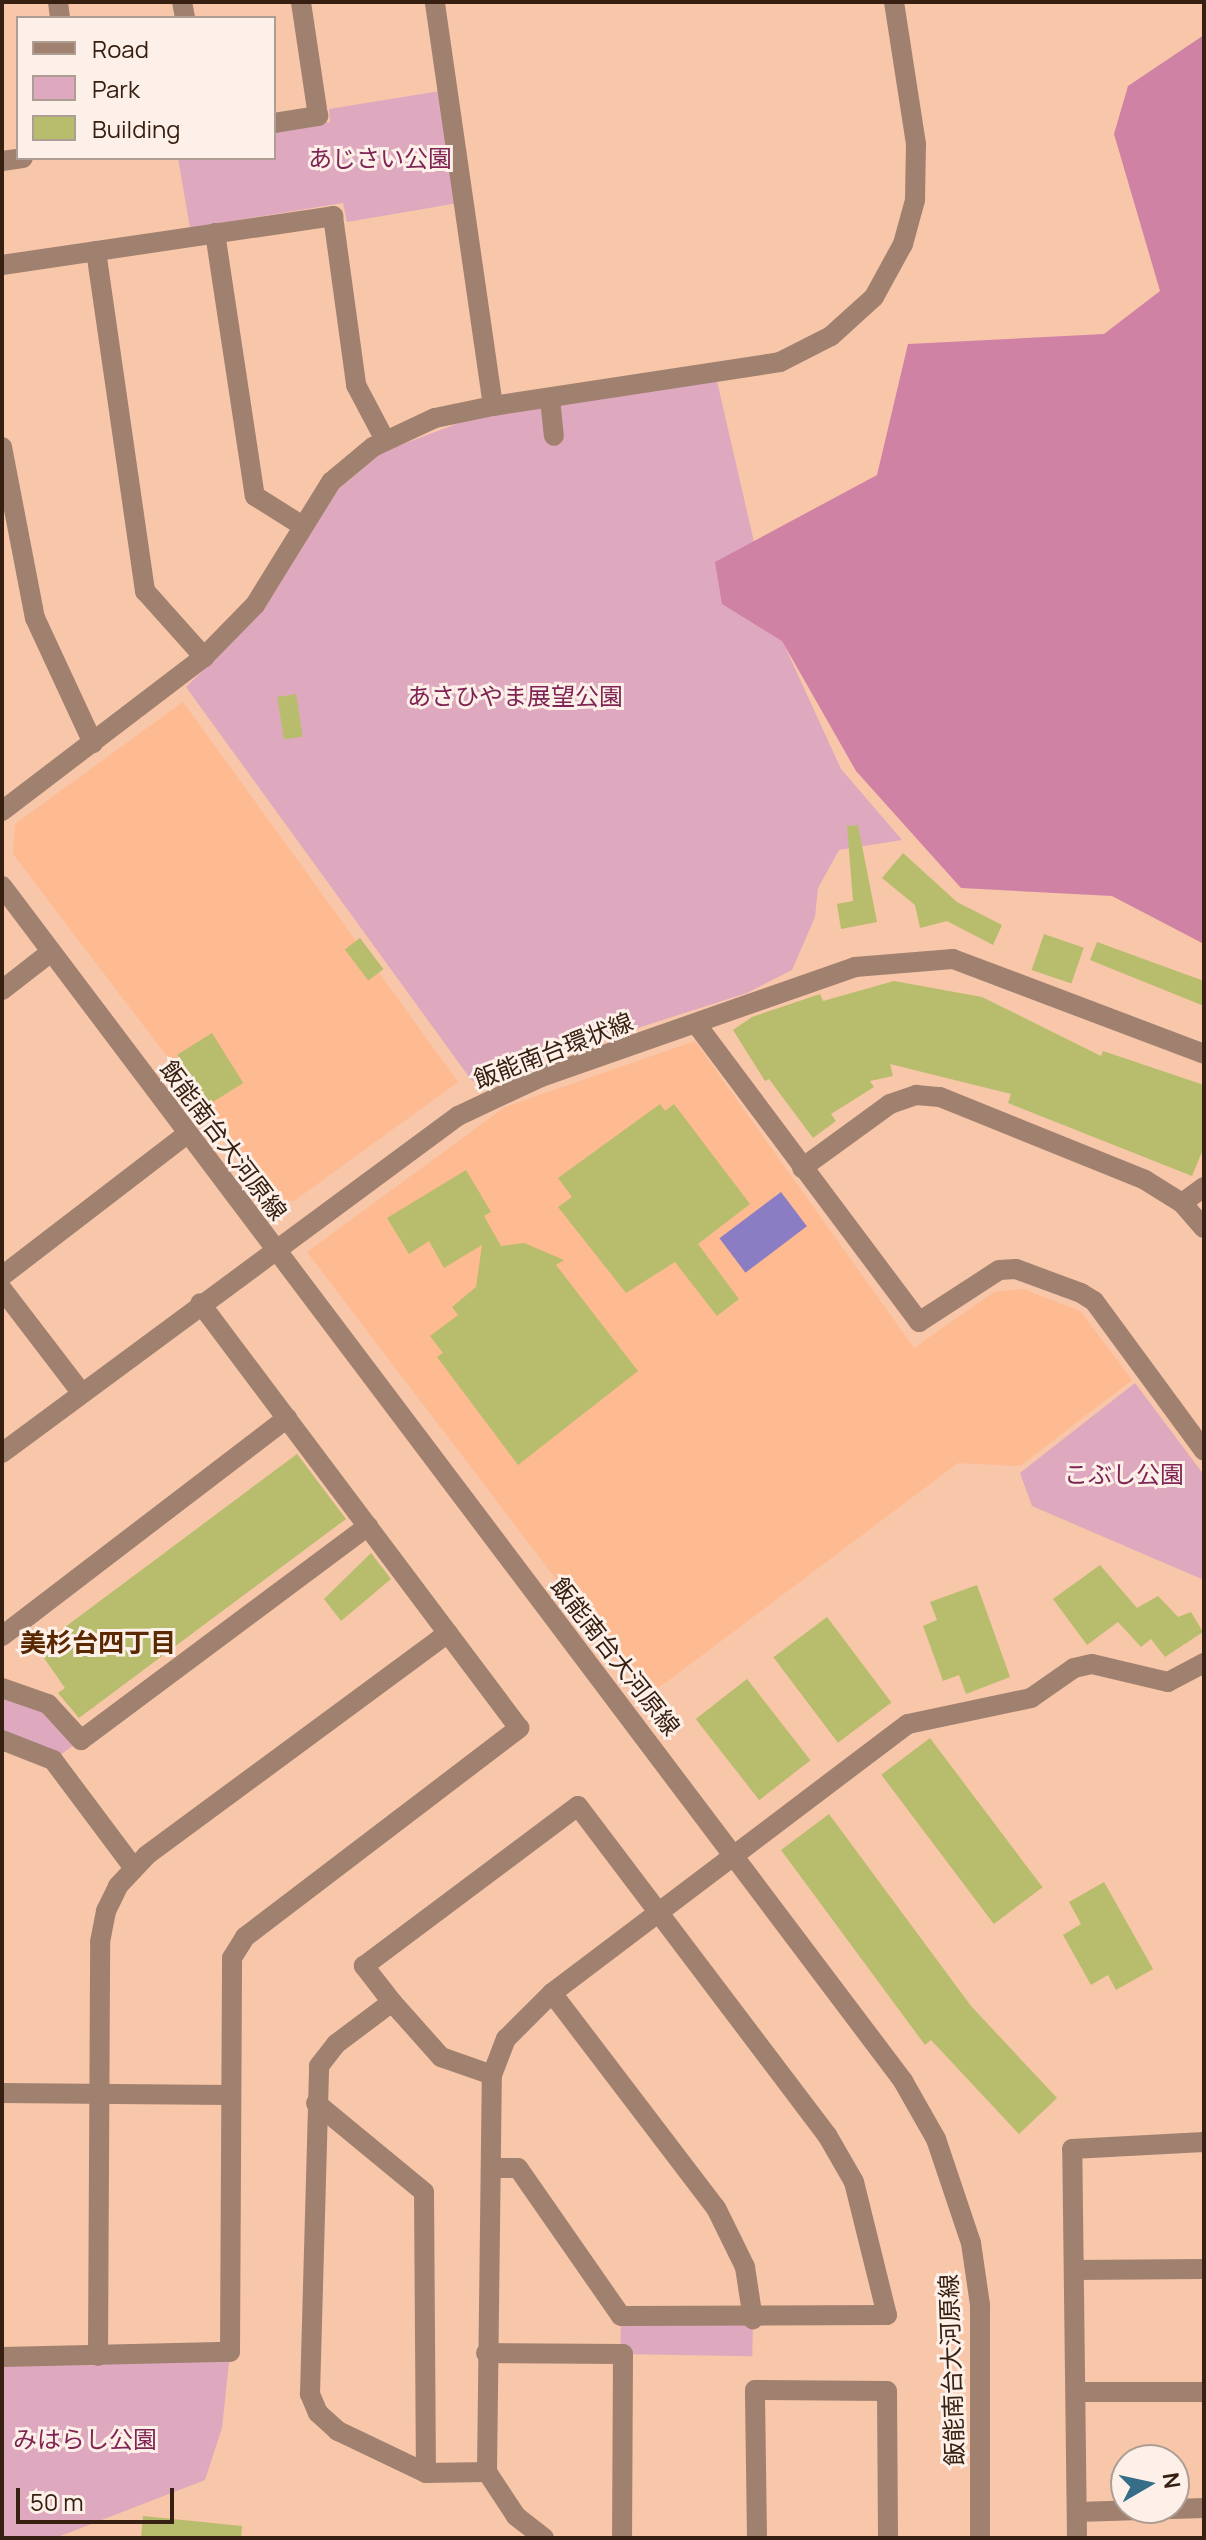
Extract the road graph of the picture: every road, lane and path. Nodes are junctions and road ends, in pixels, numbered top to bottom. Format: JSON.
{"nodes":[{"id":1,"x":301,"y":2,"type":"edge"},
{"id":2,"x":435,"y":2,"type":"edge"},
{"id":3,"x":894,"y":2,"type":"edge"},
{"id":4,"x":276,"y":123,"type":"edge"},
{"id":5,"x":215,"y":233,"type":"junction"},
{"id":6,"x":96,"y":251,"type":"junction"},
{"id":7,"x":2,"y":265,"type":"edge"},
{"id":8,"x":550,"y":399,"type":"junction"},
{"id":9,"x":493,"y":406,"type":"junction"},
{"id":10,"x":554,"y":436,"type":"dead end"},
{"id":11,"x":384,"y":438,"type":"junction"},
{"id":12,"x":2,"y":447,"type":"edge"},
{"id":13,"x":301,"y":525,"type":"junction"},
{"id":14,"x":204,"y":657,"type":"junction"},
{"id":15,"x":93,"y":743,"type":"junction"},
{"id":16,"x":2,"y":811,"type":"edge"},
{"id":17,"x":2,"y":886,"type":"edge"},
{"id":18,"x":51,"y":952,"type":"junction"},
{"id":19,"x":2,"y":990,"type":"edge"},
{"id":20,"x":697,"y":1025,"type":"junction"},
{"id":21,"x":1204,"y":1054,"type":"edge"},
{"id":22,"x":187,"y":1134,"type":"junction"},
{"id":23,"x":802,"y":1168,"type":"junction"},
{"id":24,"x":1204,"y":1187,"type":"edge"},
{"id":25,"x":1182,"y":1203,"type":"junction"},
{"id":26,"x":1204,"y":1228,"type":"edge"},
{"id":27,"x":274,"y":1250,"type":"junction"},
{"id":28,"x":2,"y":1276,"type":"edge"},
{"id":29,"x":2,"y":1289,"type":"edge"},
{"id":30,"x":200,"y":1303,"type":"junction"},
{"id":31,"x":80,"y":1391,"type":"junction"},
{"id":32,"x":287,"y":1418,"type":"junction"},
{"id":33,"x":1204,"y":1451,"type":"edge"},
{"id":34,"x":2,"y":1453,"type":"edge"},
{"id":35,"x":368,"y":1526,"type":"junction"},
{"id":36,"x":448,"y":1633,"type":"junction"},
{"id":37,"x":2,"y":1636,"type":"edge"},
{"id":38,"x":1204,"y":1663,"type":"edge"},
{"id":39,"x":2,"y":1688,"type":"edge"},
{"id":40,"x":2,"y":1740,"type":"edge"},
{"id":41,"x":736,"y":1855,"type":"junction"},
{"id":42,"x":133,"y":1867,"type":"junction"},
{"id":43,"x":661,"y":1911,"type":"junction"},
{"id":44,"x":552,"y":1993,"type":"junction"},
{"id":45,"x":392,"y":2002,"type":"junction"},
{"id":46,"x":492,"y":2075,"type":"junction"},
{"id":47,"x":2,"y":2093,"type":"edge"},
{"id":48,"x":98,"y":2093,"type":"junction"},
{"id":49,"x":229,"y":2095,"type":"junction"},
{"id":50,"x":316,"y":2103,"type":"junction"},
{"id":51,"x":1204,"y":2142,"type":"edge"},
{"id":52,"x":493,"y":2168,"type":"junction"},
{"id":53,"x":1204,"y":2269,"type":"edge"},
{"id":54,"x":1075,"y":2270,"type":"junction"},
{"id":55,"x":753,"y":2319,"type":"junction"},
{"id":56,"x":486,"y":2353,"type":"junction"},
{"id":57,"x":98,"y":2356,"type":"junction"},
{"id":58,"x":2,"y":2357,"type":"edge"},
{"id":59,"x":1076,"y":2392,"type":"junction"},
{"id":60,"x":1204,"y":2392,"type":"edge"},
{"id":61,"x":487,"y":2472,"type":"junction"},
{"id":62,"x":426,"y":2473,"type":"junction"},
{"id":63,"x":1204,"y":2508,"type":"edge"},
{"id":64,"x":1077,"y":2512,"type":"junction"},
{"id":65,"x":544,"y":2538,"type":"edge"},
{"id":66,"x":622,"y":2538,"type":"edge"},
{"id":67,"x":757,"y":2538,"type":"edge"},
{"id":68,"x":888,"y":2538,"type":"edge"},
{"id":69,"x":980,"y":2538,"type":"edge"},
{"id":70,"x":1077,"y":2538,"type":"edge"}],
"edges":[{"from":1,"to":4,"type":"street"},
{"from":2,"to":9,"type":"street"},
{"from":3,"to":8,"type":"street"},
{"from":5,"to":6,"type":"street"},
{"from":5,"to":11,"type":"street"},
{"from":5,"to":13,"type":"street"},
{"from":6,"to":7,"type":"street"},
{"from":6,"to":14,"type":"street"},
{"from":8,"to":9,"type":"street"},
{"from":8,"to":10,"type":"street"},
{"from":9,"to":11,"type":"street"},
{"from":11,"to":13,"type":"street"},
{"from":12,"to":15,"type":"street"},
{"from":13,"to":14,"type":"street"},
{"from":14,"to":15,"type":"street"},
{"from":15,"to":16,"type":"street"},
{"from":17,"to":18,"type":"street","name":"飯能南台大河原線"},
{"from":18,"to":19,"type":"street"},
{"from":18,"to":22,"type":"street","name":"飯能南台大河原線"},
{"from":20,"to":21,"type":"street","name":"飯能南台環状線"},
{"from":20,"to":23,"type":"street"},
{"from":20,"to":27,"type":"street","name":"飯能南台環状線"},
{"from":22,"to":27,"type":"street","name":"飯能南台大河原線"},
{"from":22,"to":28,"type":"street"},
{"from":23,"to":25,"type":"street"},
{"from":23,"to":33,"type":"street"},
{"from":24,"to":25,"type":"street"},
{"from":25,"to":26,"type":"street"},
{"from":27,"to":30,"type":"street","name":"飯能南台環状線"},
{"from":27,"to":41,"type":"street","name":"飯能南台大河原線"},
{"from":29,"to":31,"type":"street"},
{"from":30,"to":31,"type":"street","name":"飯能南台環状線"},
{"from":30,"to":32,"type":"street"},
{"from":31,"to":34,"type":"street","name":"飯能南台環状線"},
{"from":32,"to":35,"type":"street"},
{"from":32,"to":37,"type":"street"},
{"from":35,"to":36,"type":"street"},
{"from":35,"to":39,"type":"street"},
{"from":36,"to":42,"type":"street"},
{"from":36,"to":49,"type":"street"},
{"from":38,"to":41,"type":"street"},
{"from":40,"to":42,"type":"street"},
{"from":41,"to":43,"type":"street"},
{"from":41,"to":69,"type":"street","name":"飯能南台大河原線"},
{"from":42,"to":48,"type":"street"},
{"from":43,"to":44,"type":"street"},
{"from":43,"to":45,"type":"street"},
{"from":43,"to":55,"type":"street"},
{"from":44,"to":46,"type":"street"},
{"from":44,"to":55,"type":"street"},
{"from":45,"to":46,"type":"street"},
{"from":45,"to":50,"type":"street"},
{"from":46,"to":52,"type":"street"},
{"from":47,"to":48,"type":"street"},
{"from":48,"to":49,"type":"street"},
{"from":48,"to":57,"type":"street"},
{"from":49,"to":57,"type":"street"},
{"from":50,"to":62,"type":"street"},
{"from":50,"to":62,"type":"street"},
{"from":51,"to":54,"type":"street"},
{"from":52,"to":55,"type":"street"},
{"from":52,"to":56,"type":"street"},
{"from":53,"to":54,"type":"street"},
{"from":54,"to":59,"type":"street"},
{"from":56,"to":61,"type":"street"},
{"from":56,"to":66,"type":"street"},
{"from":57,"to":58,"type":"street"},
{"from":59,"to":60,"type":"street"},
{"from":59,"to":64,"type":"street"},
{"from":61,"to":62,"type":"street"},
{"from":61,"to":65,"type":"street"},
{"from":63,"to":64,"type":"street"},
{"from":64,"to":70,"type":"street"},
{"from":67,"to":68,"type":"street"}]}
